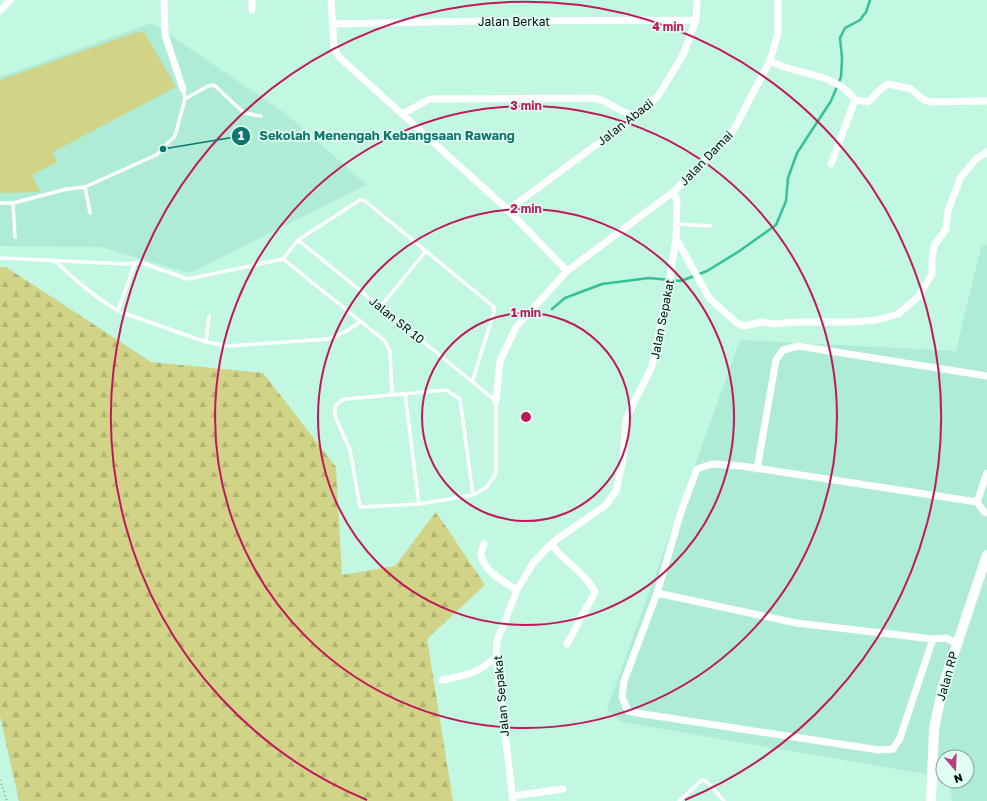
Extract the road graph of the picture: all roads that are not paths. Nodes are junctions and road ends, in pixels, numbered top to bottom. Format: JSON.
{"nodes":[{"id":1,"x":10,"y":0,"type":"edge"},
{"id":2,"x":164,"y":0,"type":"edge"},
{"id":3,"x":252,"y":0,"type":"edge"},
{"id":4,"x":331,"y":0,"type":"edge"},
{"id":5,"x":697,"y":0,"type":"edge"},
{"id":6,"x":778,"y":0,"type":"edge"},
{"id":7,"x":252,"y":10,"type":"dead end"},
{"id":8,"x":0,"y":11,"type":"edge"},
{"id":9,"x":696,"y":20,"type":"junction"},
{"id":10,"x":332,"y":24,"type":"junction"},
{"id":11,"x":770,"y":61,"type":"junction"},
{"id":12,"x":183,"y":89,"type":"joint"},
{"id":13,"x":185,"y":99,"type":"junction"},
{"id":14,"x":855,"y":100,"type":"junction"},
{"id":15,"x":987,"y":101,"type":"edge"},
{"id":16,"x":402,"y":114,"type":"junction"},
{"id":17,"x":262,"y":116,"type":"dead end"},
{"id":18,"x":634,"y":117,"type":"junction"},
{"id":19,"x":987,"y":152,"type":"edge"},
{"id":20,"x":831,"y":164,"type":"dead end"},
{"id":21,"x":85,"y":187,"type":"junction"},
{"id":22,"x":673,"y":192,"type":"junction"},
{"id":23,"x":0,"y":203,"type":"edge"},
{"id":24,"x":12,"y":203,"type":"junction"},
{"id":25,"x":508,"y":210,"type":"junction"},
{"id":26,"x":90,"y":213,"type":"dead end"},
{"id":27,"x":676,"y":224,"type":"junction"},
{"id":28,"x":711,"y":226,"type":"dead end"},
{"id":29,"x":15,"y":238,"type":"dead end"},
{"id":30,"x":676,"y":238,"type":"junction"},
{"id":31,"x":298,"y":240,"type":"junction"},
{"id":32,"x":426,"y":251,"type":"junction"},
{"id":33,"x":0,"y":258,"type":"edge"},
{"id":34,"x":283,"y":259,"type":"junction"},
{"id":35,"x":54,"y":260,"type":"junction"},
{"id":36,"x":136,"y":263,"type":"junction"},
{"id":37,"x":567,"y":271,"type":"junction"},
{"id":38,"x":380,"y":307,"type":"junction"},
{"id":39,"x":118,"y":311,"type":"junction"},
{"id":40,"x":209,"y":316,"type":"dead end"},
{"id":41,"x":361,"y":321,"type":"junction"},
{"id":42,"x":206,"y":342,"type":"junction"},
{"id":43,"x":987,"y":376,"type":"edge"},
{"id":44,"x":472,"y":382,"type":"junction"},
{"id":45,"x":405,"y":394,"type":"junction"},
{"id":46,"x":392,"y":395,"type":"junction"},
{"id":47,"x":496,"y":401,"type":"junction"},
{"id":48,"x":757,"y":469,"type":"junction"},
{"id":49,"x":987,"y":473,"type":"edge"},
{"id":50,"x":473,"y":495,"type":"junction"},
{"id":51,"x":977,"y":502,"type":"junction"},
{"id":52,"x":419,"y":504,"type":"junction"},
{"id":53,"x":987,"y":513,"type":"edge"},
{"id":54,"x":484,"y":544,"type":"dead end"},
{"id":55,"x":551,"y":544,"type":"junction"},
{"id":56,"x":987,"y":555,"type":"edge"},
{"id":57,"x":516,"y":590,"type":"junction"},
{"id":58,"x":657,"y":593,"type":"junction"},
{"id":59,"x":932,"y":639,"type":"junction"},
{"id":60,"x":956,"y":643,"type":"junction"},
{"id":61,"x":567,"y":644,"type":"dead end"},
{"id":62,"x":496,"y":657,"type":"junction"},
{"id":63,"x":442,"y":680,"type":"dead end"},
{"id":64,"x":563,"y":789,"type":"dead end"},
{"id":65,"x":512,"y":798,"type":"edge"},
{"id":66,"x":679,"y":801,"type":"edge"},
{"id":67,"x":724,"y":801,"type":"edge"},
{"id":68,"x":931,"y":801,"type":"edge"}],
"edges":[{"from":1,"to":8,"type":"street"},
{"from":2,"to":12,"type":"street"},
{"from":3,"to":7,"type":"street"},
{"from":4,"to":10,"type":"street"},
{"from":5,"to":9,"type":"street","name":"Jalan Abadi"},
{"from":6,"to":11,"type":"street","name":"Jalan Damai"},
{"from":9,"to":10,"type":"street","name":"Jalan Berkat"},
{"from":9,"to":18,"type":"street","name":"Jalan Abadi"},
{"from":10,"to":16,"type":"street"},
{"from":11,"to":14,"type":"street"},
{"from":11,"to":22,"type":"street","name":"Jalan Damai"},
{"from":12,"to":13,"type":"lane"},
{"from":13,"to":17,"type":"lane"},
{"from":13,"to":21,"type":"lane"},
{"from":14,"to":15,"type":"street"},
{"from":14,"to":20,"type":"street"},
{"from":16,"to":18,"type":"street"},
{"from":16,"to":25,"type":"street"},
{"from":18,"to":25,"type":"street","name":"Jalan Abadi"},
{"from":19,"to":30,"type":"street"},
{"from":21,"to":24,"type":"lane"},
{"from":21,"to":26,"type":"lane"},
{"from":22,"to":27,"type":"street","name":"Jalan Sepakat"},
{"from":22,"to":37,"type":"street","name":"Jalan Damai"},
{"from":23,"to":24,"type":"lane"},
{"from":24,"to":29,"type":"lane"},
{"from":25,"to":37,"type":"street"},
{"from":27,"to":28,"type":"lane"},
{"from":27,"to":30,"type":"street","name":"Jalan Sepakat"},
{"from":30,"to":55,"type":"street","name":"Jalan Sepakat"},
{"from":31,"to":32,"type":"lane"},
{"from":31,"to":34,"type":"lane"},
{"from":31,"to":38,"type":"lane","name":"Jalan SR 10"},
{"from":32,"to":38,"type":"lane"},
{"from":32,"to":44,"type":"lane"},
{"from":33,"to":35,"type":"lane"},
{"from":34,"to":36,"type":"lane"},
{"from":34,"to":41,"type":"lane"},
{"from":35,"to":36,"type":"lane"},
{"from":35,"to":39,"type":"lane"},
{"from":36,"to":39,"type":"lane"},
{"from":37,"to":47,"type":"street","name":"Jalan Damai"},
{"from":38,"to":44,"type":"lane","name":"Jalan SR 10"},
{"from":39,"to":42,"type":"lane"},
{"from":40,"to":42,"type":"lane"},
{"from":41,"to":42,"type":"lane"},
{"from":41,"to":46,"type":"lane"},
{"from":43,"to":48,"type":"street"},
{"from":44,"to":47,"type":"lane","name":"Jalan SR 10"},
{"from":45,"to":46,"type":"lane"},
{"from":45,"to":50,"type":"lane"},
{"from":45,"to":52,"type":"lane"},
{"from":46,"to":52,"type":"lane"},
{"from":47,"to":50,"type":"lane"},
{"from":48,"to":51,"type":"street"},
{"from":48,"to":58,"type":"street"},
{"from":49,"to":51,"type":"street"},
{"from":50,"to":52,"type":"lane"},
{"from":51,"to":53,"type":"street"},
{"from":54,"to":57,"type":"street"},
{"from":55,"to":57,"type":"street","name":"Jalan Sepakat"},
{"from":55,"to":61,"type":"street"},
{"from":56,"to":60,"type":"street","name":"Jalan RP"},
{"from":57,"to":62,"type":"street","name":"Jalan Sepakat"},
{"from":58,"to":59,"type":"street"},
{"from":58,"to":59,"type":"street"},
{"from":59,"to":60,"type":"street"},
{"from":60,"to":68,"type":"street","name":"Jalan RP"},
{"from":62,"to":63,"type":"street"},
{"from":62,"to":65,"type":"street","name":"Jalan Sepakat"},
{"from":64,"to":65,"type":"street"},
{"from":66,"to":67,"type":"lane"}]}
